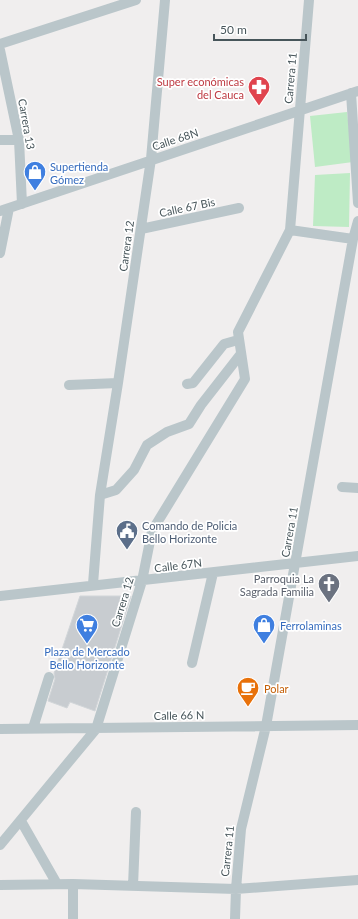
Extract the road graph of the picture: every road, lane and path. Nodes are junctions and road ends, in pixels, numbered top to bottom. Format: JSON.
{"nodes":[{"id":1,"x":136,"y":0,"type":"edge"},
{"id":2,"x":165,"y":0,"type":"edge"},
{"id":3,"x":309,"y":0,"type":"edge"},
{"id":4,"x":0,"y":44,"type":"edge"},
{"id":5,"x":0,"y":50,"type":"edge"},
{"id":6,"x":354,"y":92,"type":"edge"},
{"id":7,"x":299,"y":110,"type":"junction"},
{"id":8,"x":0,"y":140,"type":"edge"},
{"id":9,"x":19,"y":140,"type":"junction"},
{"id":10,"x":151,"y":160,"type":"junction"},
{"id":11,"x":358,"y":203,"type":"edge"},
{"id":12,"x":22,"y":204,"type":"junction"},
{"id":13,"x":239,"y":208,"type":"dead end"},
{"id":14,"x":4,"y":210,"type":"edge"},
{"id":15,"x":358,"y":220,"type":"edge"},
{"id":16,"x":141,"y":229,"type":"junction"},
{"id":17,"x":290,"y":230,"type":"junction"},
{"id":18,"x":352,"y":239,"type":"junction"},
{"id":19,"x":0,"y":253,"type":"edge"},
{"id":20,"x":238,"y":340,"type":"junction"},
{"id":21,"x":240,"y":355,"type":"junction"},
{"id":22,"x":118,"y":383,"type":"junction"},
{"id":23,"x":187,"y":384,"type":"dead end"},
{"id":24,"x":69,"y":385,"type":"dead end"},
{"id":25,"x":342,"y":487,"type":"dead end"},
{"id":26,"x":358,"y":488,"type":"edge"},
{"id":27,"x":100,"y":494,"type":"junction"},
{"id":28,"x":358,"y":556,"type":"edge"},
{"id":29,"x":296,"y":563,"type":"junction"},
{"id":30,"x":213,"y":573,"type":"junction"},
{"id":31,"x":142,"y":581,"type":"junction"},
{"id":32,"x":93,"y":584,"type":"junction"},
{"id":33,"x":0,"y":596,"type":"edge"},
{"id":34,"x":192,"y":663,"type":"dead end"},
{"id":35,"x":49,"y":677,"type":"dead end"},
{"id":36,"x":358,"y":725,"type":"edge"},
{"id":37,"x":266,"y":726,"type":"junction"},
{"id":38,"x":33,"y":728,"type":"junction"},
{"id":39,"x":96,"y":728,"type":"junction"},
{"id":40,"x":0,"y":730,"type":"edge"},
{"id":41,"x":136,"y":812,"type":"dead end"},
{"id":42,"x":21,"y":821,"type":"junction"},
{"id":43,"x":0,"y":845,"type":"edge"},
{"id":44,"x":358,"y":880,"type":"edge"},
{"id":45,"x":58,"y":884,"type":"junction"},
{"id":46,"x":73,"y":884,"type":"junction"},
{"id":47,"x":0,"y":885,"type":"edge"},
{"id":48,"x":133,"y":886,"type":"junction"},
{"id":49,"x":236,"y":889,"type":"junction"},
{"id":50,"x":73,"y":919,"type":"edge"},
{"id":51,"x":236,"y":919,"type":"edge"}],
"edges":[{"from":1,"to":4,"type":"street"},
{"from":2,"to":10,"type":"street","name":"Carrera 12"},
{"from":3,"to":7,"type":"street","name":"Carrera 11"},
{"from":5,"to":9,"type":"street","name":"Carrera 13"},
{"from":6,"to":7,"type":"street","name":"Calle 68N"},
{"from":6,"to":11,"type":"street"},
{"from":7,"to":10,"type":"street","name":"Calle 68N"},
{"from":7,"to":17,"type":"street","name":"Carrera 12"},
{"from":8,"to":9,"type":"street"},
{"from":9,"to":12,"type":"street","name":"Carrera 13"},
{"from":10,"to":12,"type":"street","name":"Calle 68N"},
{"from":10,"to":16,"type":"street","name":"Carrera 12"},
{"from":12,"to":14,"type":"street","name":"Calle 68N"},
{"from":13,"to":16,"type":"street","name":"Calle 67 Bis"},
{"from":14,"to":19,"type":"street"},
{"from":15,"to":18,"type":"street","name":"Carrera 11"},
{"from":16,"to":22,"type":"street","name":"Carrera 12"},
{"from":17,"to":18,"type":"street"},
{"from":17,"to":20,"type":"street","name":"Carrera 12"},
{"from":18,"to":29,"type":"street","name":"Carrera 11"},
{"from":20,"to":21,"type":"street","name":"Carrera 12"},
{"from":20,"to":23,"type":"street"},
{"from":21,"to":27,"type":"street"},
{"from":21,"to":31,"type":"street","name":"Carrera 12"},
{"from":22,"to":24,"type":"street"},
{"from":22,"to":27,"type":"street","name":"Carrera 12"},
{"from":25,"to":26,"type":"street"},
{"from":27,"to":32,"type":"street","name":"Carrera 12"},
{"from":28,"to":29,"type":"street","name":"Calle 67N"},
{"from":29,"to":30,"type":"street","name":"Calle 67N"},
{"from":29,"to":37,"type":"street","name":"Carrera 11"},
{"from":30,"to":31,"type":"street","name":"Calle 67N"},
{"from":30,"to":34,"type":"street"},
{"from":31,"to":32,"type":"street","name":"Calle 67N"},
{"from":31,"to":39,"type":"street","name":"Carrera 12"},
{"from":32,"to":33,"type":"street","name":"Calle 67N"},
{"from":35,"to":38,"type":"street"},
{"from":36,"to":37,"type":"street","name":"Calle 66 N"},
{"from":37,"to":39,"type":"street","name":"Calle 66 N"},
{"from":37,"to":49,"type":"street","name":"Carrera 11"},
{"from":38,"to":39,"type":"street","name":"Calle 66 N"},
{"from":38,"to":40,"type":"street","name":"Calle 66 N"},
{"from":39,"to":42,"type":"street","name":"Carrera 12"},
{"from":41,"to":48,"type":"street"},
{"from":42,"to":43,"type":"street","name":"Carrera 12"},
{"from":42,"to":45,"type":"street"},
{"from":44,"to":49,"type":"street"},
{"from":45,"to":46,"type":"street"},
{"from":45,"to":47,"type":"street"},
{"from":46,"to":48,"type":"street"},
{"from":46,"to":50,"type":"street"},
{"from":48,"to":49,"type":"street"},
{"from":49,"to":51,"type":"street","name":"Carrera 11"}]}
